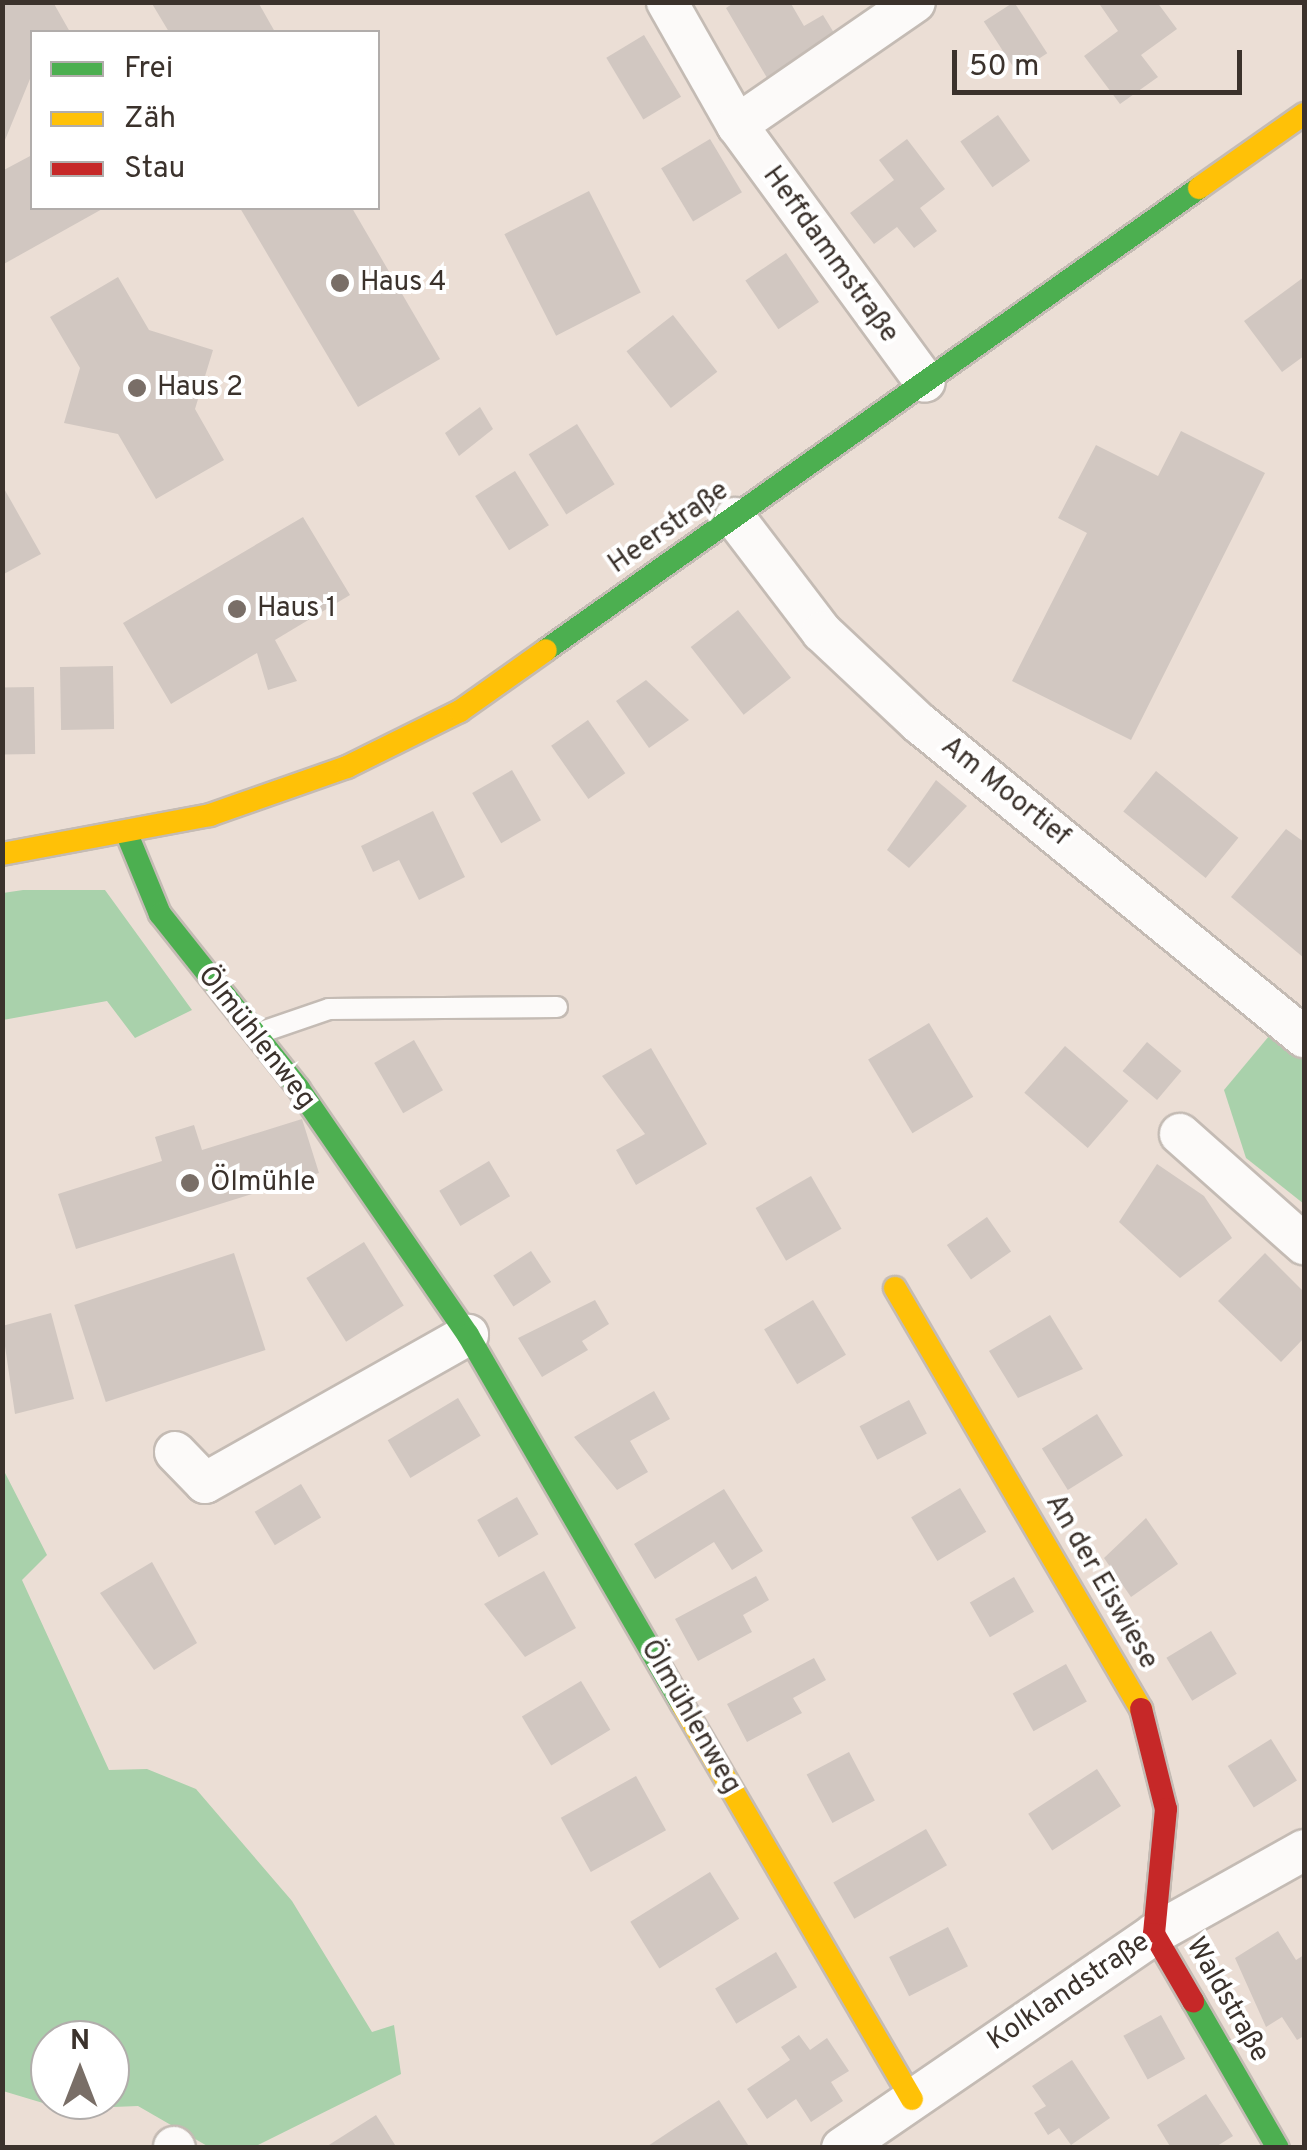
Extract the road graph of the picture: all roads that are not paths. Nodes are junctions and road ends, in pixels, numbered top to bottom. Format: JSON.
{"nodes":[{"id":1,"x":668,"y":2,"type":"edge"},
{"id":2,"x":915,"y":2,"type":"edge"},
{"id":3,"x":1304,"y":114,"type":"edge"},
{"id":4,"x":737,"y":125,"type":"junction"},
{"id":5,"x":925,"y":382,"type":"junction"},
{"id":6,"x":734,"y":518,"type":"junction"},
{"id":7,"x":126,"y":834,"type":"junction"},
{"id":8,"x":2,"y":854,"type":"edge"},
{"id":9,"x":557,"y":1007,"type":"dead end"},
{"id":10,"x":252,"y":1035,"type":"junction"},
{"id":11,"x":1304,"y":1037,"type":"edge"},
{"id":12,"x":1180,"y":1134,"type":"dead end"},
{"id":13,"x":1304,"y":1244,"type":"edge"},
{"id":14,"x":895,"y":1288,"type":"dead end"},
{"id":15,"x":468,"y":1335,"type":"junction"},
{"id":16,"x":175,"y":1452,"type":"dead end"},
{"id":17,"x":1304,"y":1850,"type":"edge"},
{"id":18,"x":1154,"y":1934,"type":"junction"},
{"id":19,"x":912,"y":2098,"type":"junction"},
{"id":20,"x":842,"y":2148,"type":"edge"},
{"id":21,"x":1278,"y":2148,"type":"edge"}],
"edges":[{"from":1,"to":4,"type":"street","name":"Heffdammstraße"},
{"from":2,"to":4,"type":"street"},
{"from":3,"to":5,"type":"street","name":"Heerstraße"},
{"from":4,"to":5,"type":"street","name":"Heffdammstraße"},
{"from":5,"to":6,"type":"street","name":"Heerstraße"},
{"from":6,"to":7,"type":"street","name":"Heerstraße"},
{"from":6,"to":11,"type":"street","name":"Am Moortief"},
{"from":7,"to":8,"type":"street","name":"Heerstraße"},
{"from":7,"to":10,"type":"street","name":"Ölmühlenweg"},
{"from":9,"to":10,"type":"lane"},
{"from":10,"to":15,"type":"street","name":"Ölmühlenweg"},
{"from":12,"to":13,"type":"street"},
{"from":14,"to":18,"type":"street","name":"An der Eiswiese"},
{"from":15,"to":16,"type":"street"},
{"from":15,"to":19,"type":"street","name":"Ölmühlenweg"},
{"from":17,"to":18,"type":"street","name":"Kolklandstraße"},
{"from":18,"to":19,"type":"street","name":"Kolklandstraße"},
{"from":18,"to":21,"type":"street","name":"Waldstraße"},
{"from":19,"to":20,"type":"street","name":"Kolklandstraße"}]}
